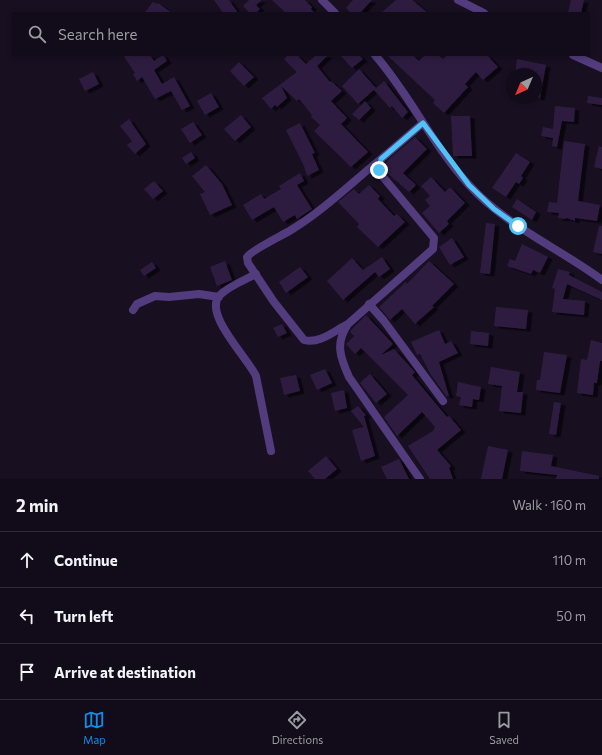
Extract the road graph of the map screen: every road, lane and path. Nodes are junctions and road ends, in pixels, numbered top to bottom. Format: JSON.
{"nodes":[{"id":1,"x":322,"y":0,"type":"edge"},
{"id":2,"x":458,"y":0,"type":"edge"},
{"id":3,"x":334,"y":12,"type":"edge"},
{"id":4,"x":482,"y":12,"type":"edge"},
{"id":5,"x":376,"y":56,"type":"edge"},
{"id":6,"x":575,"y":56,"type":"edge"},
{"id":7,"x":602,"y":68,"type":"edge"},
{"id":8,"x":423,"y":123,"type":"junction"},
{"id":9,"x":381,"y":159,"type":"junction"},
{"id":10,"x":256,"y":274,"type":"junction"},
{"id":11,"x":602,"y":280,"type":"edge"},
{"id":12,"x":219,"y":297,"type":"junction"},
{"id":13,"x":369,"y":304,"type":"junction"},
{"id":14,"x":133,"y":310,"type":"dead end"},
{"id":15,"x":348,"y":324,"type":"junction"},
{"id":16,"x":442,"y":401,"type":"dead end"},
{"id":17,"x":271,"y":451,"type":"dead end"},
{"id":18,"x":420,"y":479,"type":"edge"}],
"edges":[{"from":1,"to":3,"type":"street"},
{"from":2,"to":4,"type":"street"},
{"from":5,"to":8,"type":"street"},
{"from":6,"to":7,"type":"street"},
{"from":8,"to":9,"type":"street"},
{"from":8,"to":11,"type":"street"},
{"from":9,"to":10,"type":"street"},
{"from":9,"to":13,"type":"street"},
{"from":10,"to":12,"type":"street"},
{"from":10,"to":15,"type":"street"},
{"from":12,"to":14,"type":"street"},
{"from":12,"to":17,"type":"street"},
{"from":13,"to":15,"type":"street"},
{"from":13,"to":16,"type":"street"},
{"from":15,"to":18,"type":"street"}]}
